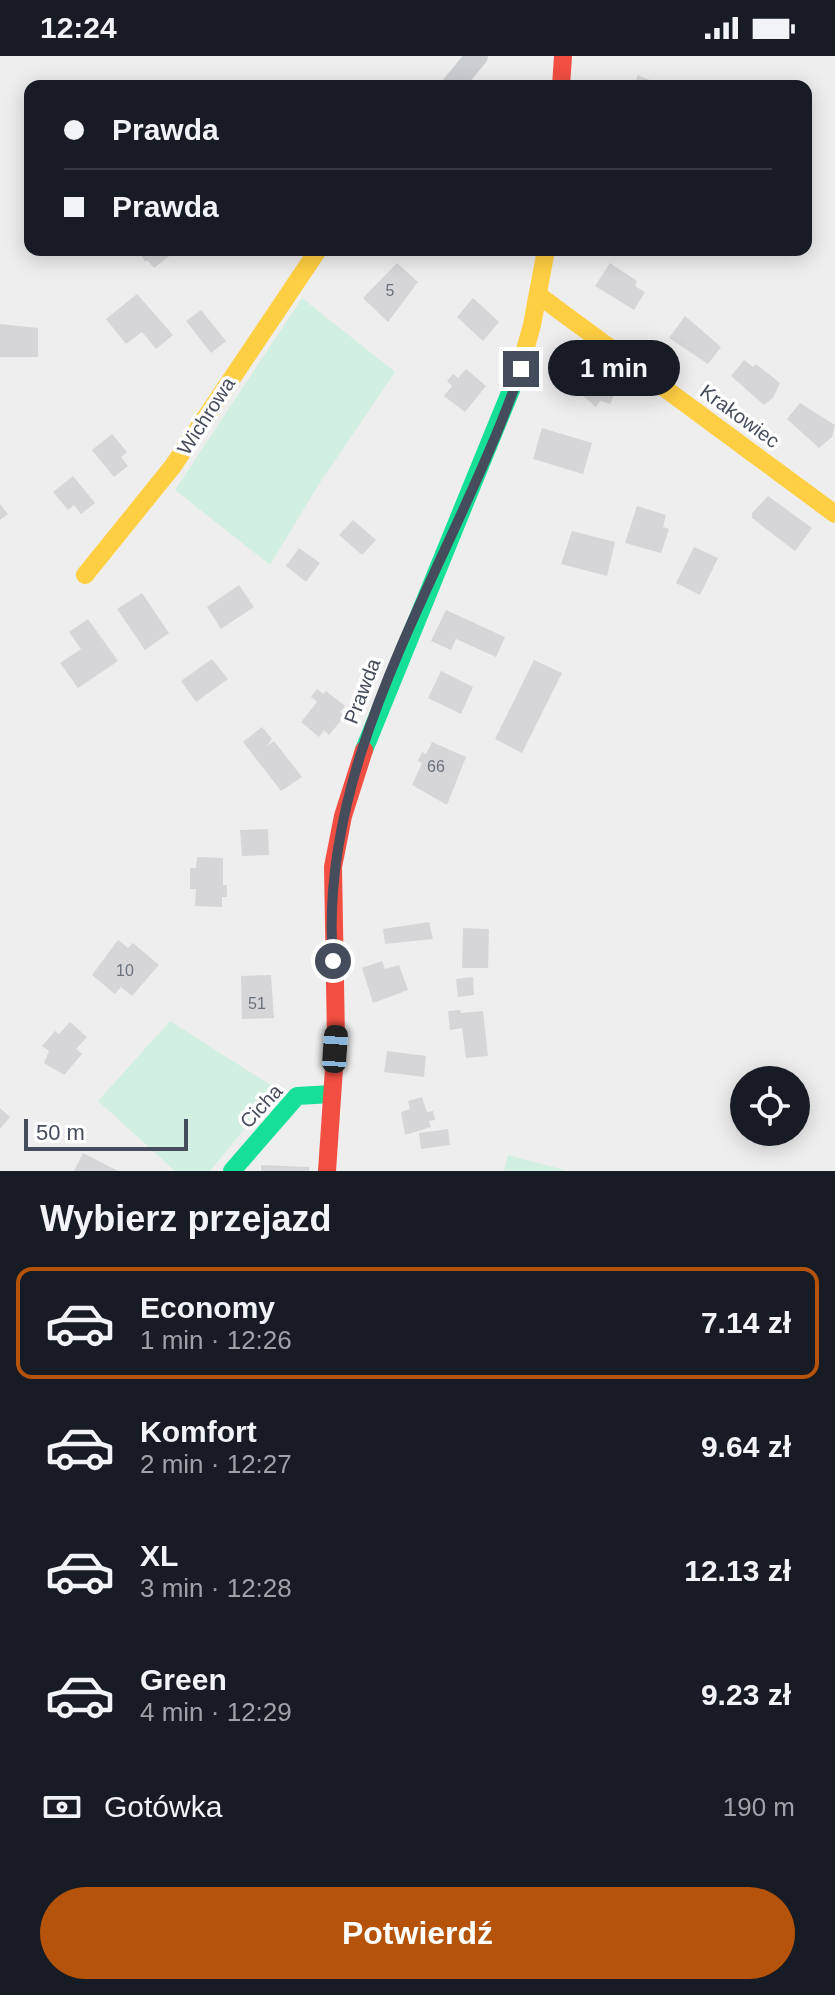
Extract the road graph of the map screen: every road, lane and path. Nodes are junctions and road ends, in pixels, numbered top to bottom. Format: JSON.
{"nodes":[{"id":1,"x":477,"y":56,"type":"edge"},
{"id":2,"x":563,"y":56,"type":"edge"},
{"id":3,"x":457,"y":80,"type":"edge"},
{"id":4,"x":561,"y":80,"type":"edge"},
{"id":5,"x":314,"y":256,"type":"edge"},
{"id":6,"x":545,"y":256,"type":"edge"},
{"id":7,"x":541,"y":297,"type":"junction"},
{"id":8,"x":835,"y":514,"type":"edge"},
{"id":9,"x":85,"y":575,"type":"dead end"},
{"id":10,"x":332,"y":1094,"type":"junction"},
{"id":11,"x":232,"y":1171,"type":"edge"},
{"id":12,"x":327,"y":1171,"type":"edge"}],
"edges":[{"from":1,"to":3,"type":"street"},
{"from":2,"to":4,"type":"street"},
{"from":5,"to":9,"type":"street","name":"Wichrowa"},
{"from":6,"to":7,"type":"street","name":"Prawda"},
{"from":7,"to":8,"type":"street","name":"Krakowiec"},
{"from":7,"to":10,"type":"street","name":"Prawda"},
{"from":10,"to":11,"type":"street","name":"Cicha"},
{"from":10,"to":12,"type":"street","name":"Prawda"}]}
